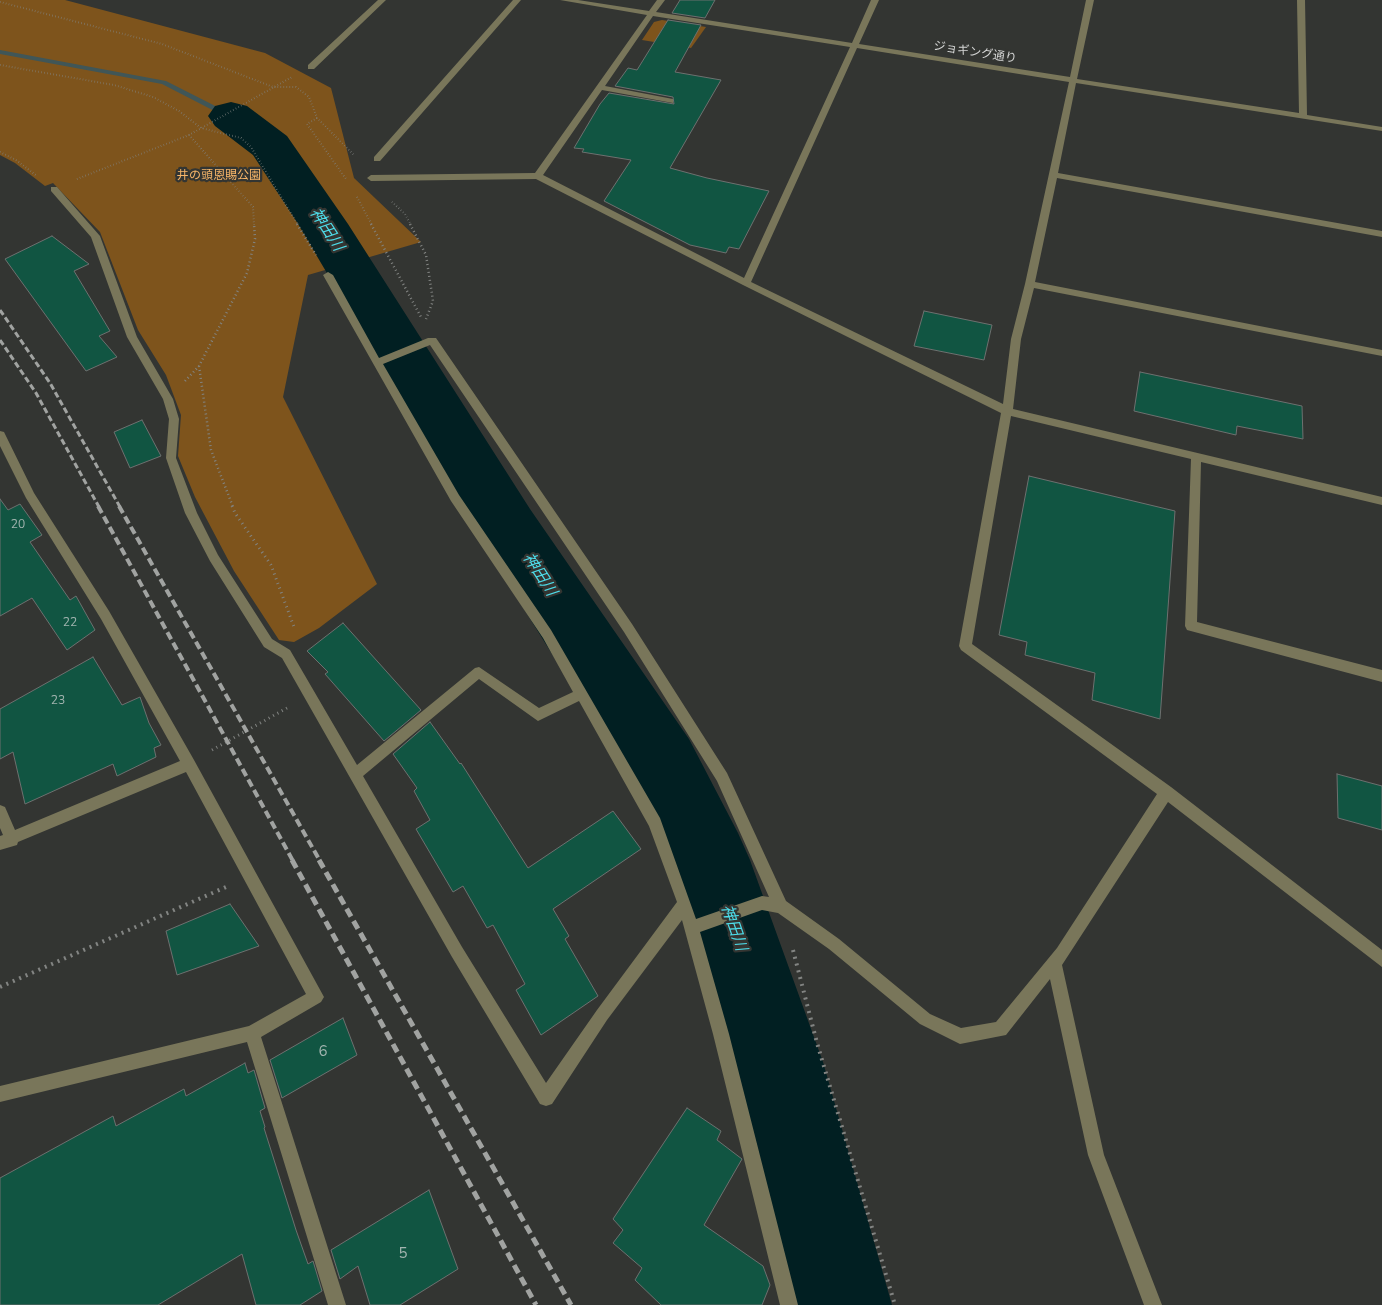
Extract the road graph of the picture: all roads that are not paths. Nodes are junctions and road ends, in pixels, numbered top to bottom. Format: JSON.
{"nodes":[{"id":1,"x":382,"y":0,"type":"edge"},
{"id":2,"x":517,"y":0,"type":"edge"},
{"id":3,"x":564,"y":0,"type":"edge"},
{"id":4,"x":662,"y":0,"type":"edge"},
{"id":5,"x":875,"y":0,"type":"edge"},
{"id":6,"x":1090,"y":0,"type":"edge"},
{"id":7,"x":1301,"y":0,"type":"edge"},
{"id":8,"x":652,"y":14,"type":"junction"},
{"id":9,"x":855,"y":45,"type":"junction"},
{"id":10,"x":311,"y":67,"type":"road end"},
{"id":11,"x":1072,"y":79,"type":"junction"},
{"id":12,"x":600,"y":87,"type":"junction"},
{"id":13,"x":670,"y":101,"type":"dead end"},
{"id":14,"x":1303,"y":116,"type":"junction"},
{"id":15,"x":1382,"y":129,"type":"edge"},
{"id":16,"x":377,"y":159,"type":"dead end"},
{"id":17,"x":1052,"y":175,"type":"junction"},
{"id":18,"x":538,"y":176,"type":"junction"},
{"id":19,"x":372,"y":178,"type":"dead end"},
{"id":20,"x":54,"y":189,"type":"road end"},
{"id":21,"x":1382,"y":234,"type":"edge"},
{"id":22,"x":328,"y":275,"type":"road end"},
{"id":23,"x":746,"y":283,"type":"junction"},
{"id":24,"x":1030,"y":284,"type":"junction"},
{"id":25,"x":1382,"y":353,"type":"edge"},
{"id":26,"x":383,"y":361,"type":"junction"},
{"id":27,"x":1007,"y":412,"type":"junction"},
{"id":28,"x":0,"y":435,"type":"edge"},
{"id":29,"x":1196,"y":458,"type":"junction"},
{"id":30,"x":1382,"y":501,"type":"edge"},
{"id":31,"x":1382,"y":676,"type":"edge"},
{"id":32,"x":581,"y":694,"type":"junction"},
{"id":33,"x":189,"y":764,"type":"junction"},
{"id":34,"x":356,"y":774,"type":"junction"},
{"id":35,"x":1166,"y":792,"type":"junction"},
{"id":36,"x":0,"y":812,"type":"edge"},
{"id":37,"x":6,"y":842,"type":"edge"},
{"id":38,"x":685,"y":904,"type":"junction"},
{"id":39,"x":781,"y":906,"type":"junction"},
{"id":40,"x":691,"y":928,"type":"junction"},
{"id":41,"x":1382,"y":959,"type":"edge"},
{"id":42,"x":1054,"y":962,"type":"junction"},
{"id":43,"x":252,"y":1033,"type":"junction"},
{"id":44,"x":0,"y":1094,"type":"edge"},
{"id":45,"x":337,"y":1305,"type":"edge"},
{"id":46,"x":789,"y":1305,"type":"edge"},
{"id":47,"x":1153,"y":1305,"type":"edge"}],
"edges":[{"from":1,"to":10,"type":"street"},
{"from":2,"to":16,"type":"street"},
{"from":3,"to":8,"type":"street","name":"ジョギング通り"},
{"from":4,"to":8,"type":"street"},
{"from":5,"to":9,"type":"street"},
{"from":6,"to":11,"type":"street"},
{"from":7,"to":14,"type":"street"},
{"from":8,"to":9,"type":"street","name":"ジョギング通り"},
{"from":8,"to":12,"type":"street"},
{"from":9,"to":11,"type":"street","name":"ジョギング通り"},
{"from":9,"to":23,"type":"street"},
{"from":11,"to":14,"type":"street","name":"ジョギング通り"},
{"from":11,"to":17,"type":"street"},
{"from":12,"to":13,"type":"street"},
{"from":12,"to":18,"type":"street"},
{"from":14,"to":15,"type":"street","name":"ジョギング通り"},
{"from":17,"to":21,"type":"street"},
{"from":17,"to":24,"type":"street"},
{"from":18,"to":19,"type":"street"},
{"from":18,"to":23,"type":"street"},
{"from":20,"to":34,"type":"street"},
{"from":22,"to":26,"type":"street"},
{"from":23,"to":27,"type":"street"},
{"from":24,"to":25,"type":"street"},
{"from":24,"to":27,"type":"street"},
{"from":26,"to":32,"type":"street"},
{"from":26,"to":39,"type":"street"},
{"from":27,"to":29,"type":"street"},
{"from":27,"to":35,"type":"street"},
{"from":28,"to":33,"type":"street"},
{"from":29,"to":30,"type":"street"},
{"from":29,"to":31,"type":"street"},
{"from":32,"to":34,"type":"street"},
{"from":32,"to":38,"type":"street"},
{"from":33,"to":37,"type":"street"},
{"from":33,"to":43,"type":"street"},
{"from":34,"to":38,"type":"street"},
{"from":35,"to":41,"type":"street"},
{"from":35,"to":42,"type":"street"},
{"from":36,"to":37,"type":"street"},
{"from":38,"to":40,"type":"street"},
{"from":39,"to":40,"type":"street"},
{"from":39,"to":42,"type":"street"},
{"from":40,"to":46,"type":"street"},
{"from":42,"to":47,"type":"street"},
{"from":43,"to":44,"type":"street"},
{"from":43,"to":45,"type":"street"}]}
